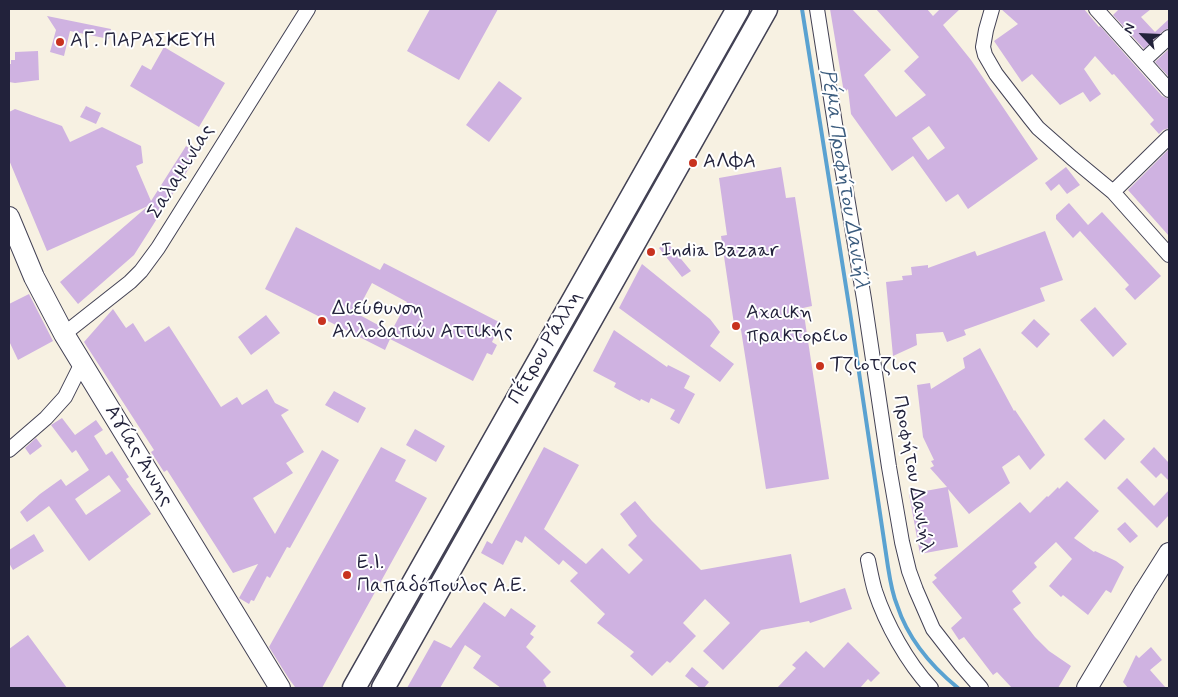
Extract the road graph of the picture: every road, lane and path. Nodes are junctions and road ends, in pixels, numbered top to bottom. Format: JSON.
{"nodes":[{"id":1,"x":308,"y":9,"type":"edge"},
{"id":2,"x":738,"y":9,"type":"edge"},
{"id":3,"x":766,"y":9,"type":"edge"},
{"id":4,"x":817,"y":9,"type":"edge"},
{"id":5,"x":992,"y":9,"type":"edge"},
{"id":6,"x":1100,"y":10,"type":"edge"},
{"id":7,"x":1169,"y":38,"type":"edge"},
{"id":8,"x":1143,"y":61,"type":"junction"},
{"id":9,"x":1169,"y":90,"type":"edge"},
{"id":10,"x":1169,"y":137,"type":"edge"},
{"id":11,"x":1113,"y":192,"type":"junction"},
{"id":12,"x":9,"y":217,"type":"edge"},
{"id":13,"x":1169,"y":255,"type":"edge"},
{"id":14,"x":64,"y":334,"type":"junction"},
{"id":15,"x":82,"y":363,"type":"junction"},
{"id":16,"x":9,"y":450,"type":"edge"},
{"id":17,"x":1169,"y":553,"type":"edge"},
{"id":18,"x":868,"y":560,"type":"dead end"},
{"id":19,"x":280,"y":688,"type":"edge"},
{"id":20,"x":354,"y":688,"type":"edge"},
{"id":21,"x":383,"y":688,"type":"edge"},
{"id":22,"x":931,"y":688,"type":"edge"},
{"id":23,"x":981,"y":688,"type":"edge"},
{"id":24,"x":1087,"y":688,"type":"edge"}],
"edges":[{"from":1,"to":14,"type":"street","name":"Σαλαμινίας"},
{"from":2,"to":20,"type":"main road","name":"Πέτρου Ράλλη"},
{"from":3,"to":21,"type":"main road","name":"Πέτρου Ράλλη"},
{"from":4,"to":23,"type":"street","name":"Προφήτου Δανιήλ"},
{"from":5,"to":11,"type":"street"},
{"from":6,"to":8,"type":"street"},
{"from":7,"to":8,"type":"street"},
{"from":8,"to":9,"type":"street"},
{"from":10,"to":11,"type":"street"},
{"from":11,"to":13,"type":"street"},
{"from":12,"to":14,"type":"street","name":"Αγίας Άννης"},
{"from":14,"to":15,"type":"street","name":"Αγίας Άννης"},
{"from":15,"to":16,"type":"street"},
{"from":15,"to":19,"type":"street","name":"Αγίας Άννης"},
{"from":17,"to":24,"type":"street"},
{"from":18,"to":22,"type":"street"}]}
